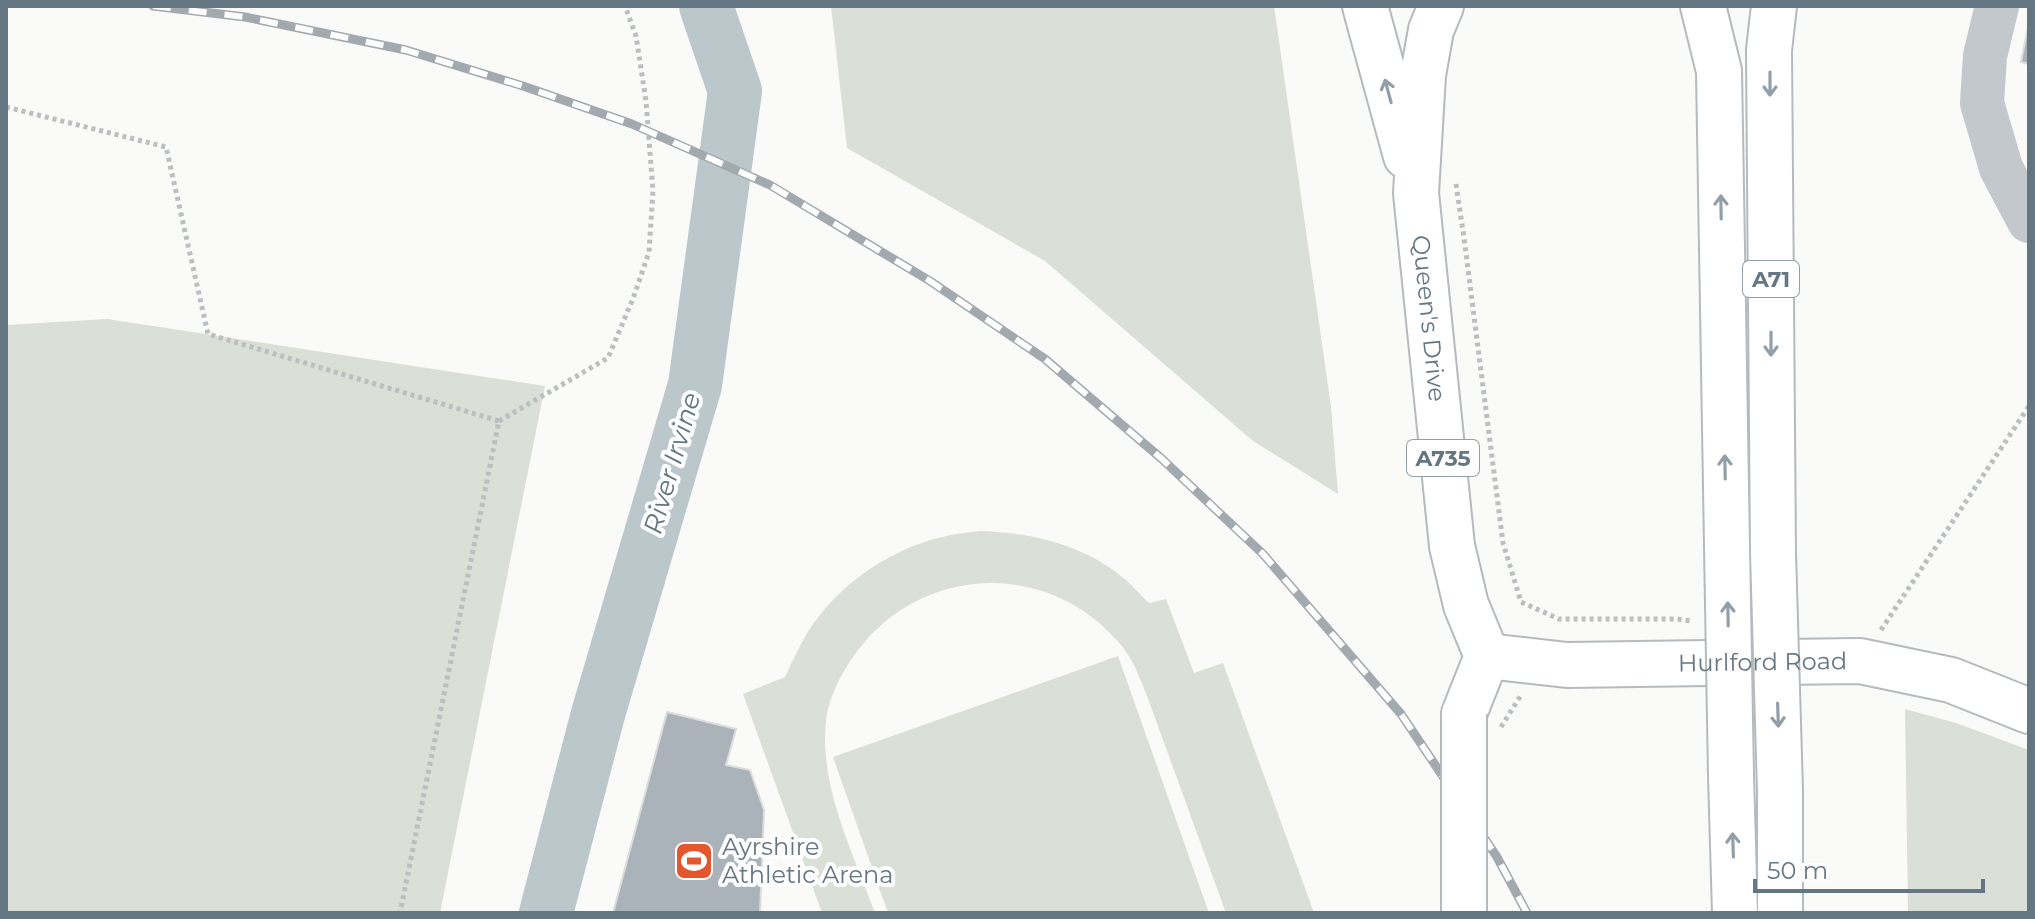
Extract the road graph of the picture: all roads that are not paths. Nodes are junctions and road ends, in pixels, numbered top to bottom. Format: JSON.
{"nodes":[{"id":1,"x":1365,"y":6,"type":"edge"},
{"id":2,"x":1441,"y":6,"type":"edge"},
{"id":3,"x":1703,"y":6,"type":"edge"},
{"id":4,"x":1774,"y":6,"type":"edge"},
{"id":5,"x":1997,"y":6,"type":"edge"},
{"id":6,"x":1436,"y":186,"type":"junction"},
{"id":7,"x":2029,"y":221,"type":"edge"},
{"id":8,"x":1487,"y":656,"type":"junction"},
{"id":9,"x":2029,"y":711,"type":"edge"},
{"id":10,"x":1464,"y":913,"type":"edge"},
{"id":11,"x":1735,"y":913,"type":"edge"},
{"id":12,"x":1780,"y":913,"type":"edge"}],
"edges":[{"from":6,"to":1,"type":"main road","name":"Queen's Drive","one_way":true},
{"from":2,"to":6,"type":"main road","name":"Queen's Drive"},
{"from":11,"to":3,"type":"main road","number":"A71","one_way":true,"bridge":true},
{"from":4,"to":12,"type":"main road","number":"A71","one_way":true,"bridge":true},
{"from":5,"to":7,"type":"street"},
{"from":6,"to":8,"type":"main road","name":"Queen's Drive","number":"A735"},
{"from":8,"to":9,"type":"main road","name":"Hurlford Road"},
{"from":8,"to":10,"type":"main road","bridge":true}]}
